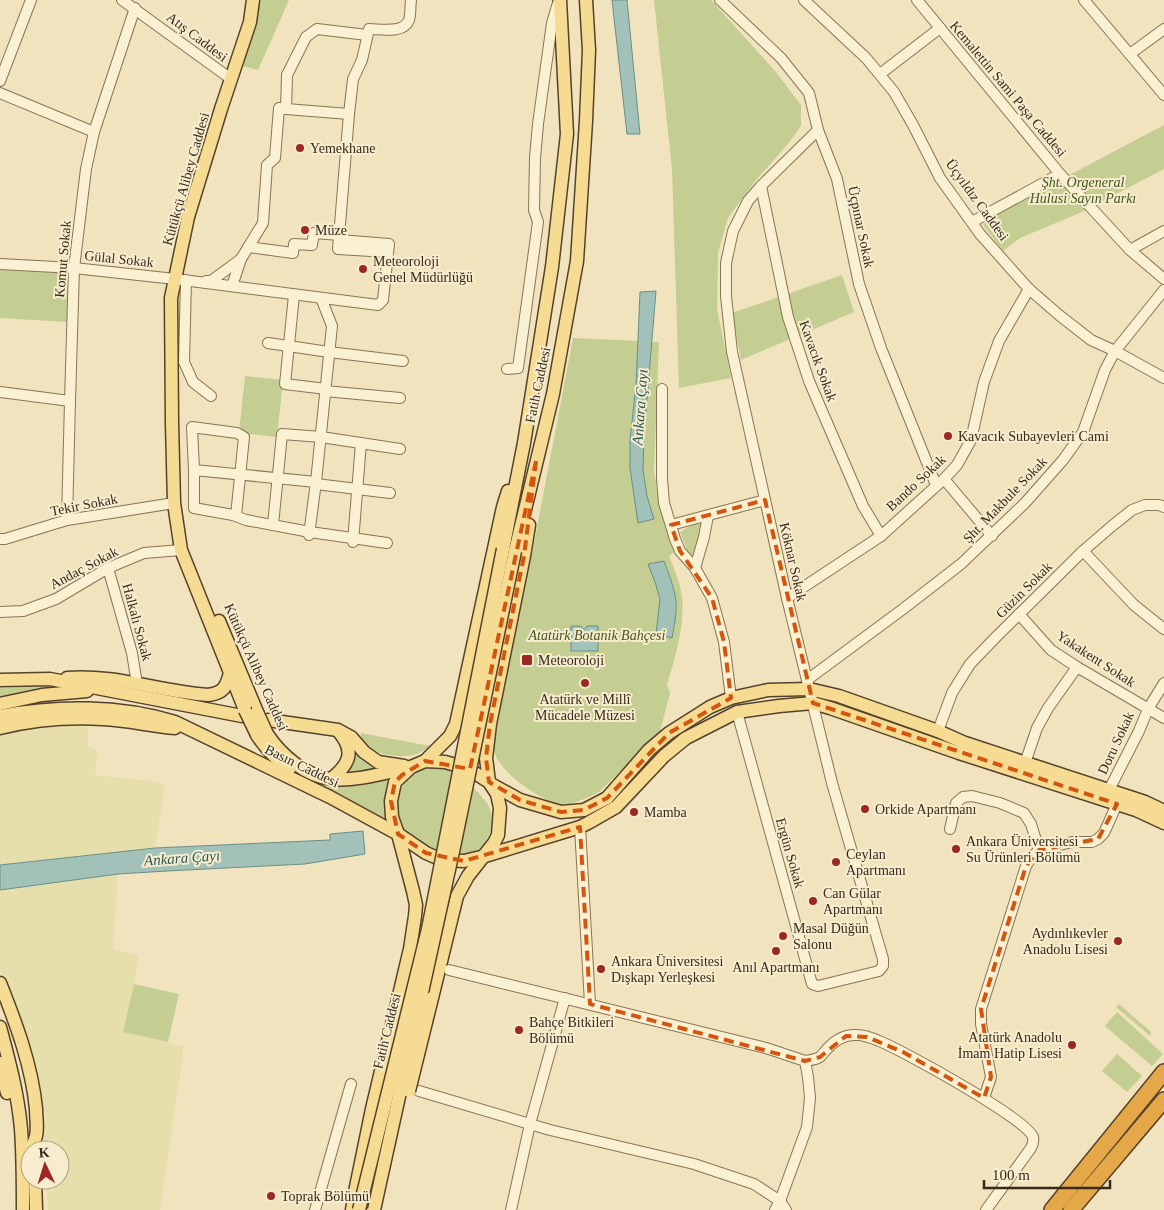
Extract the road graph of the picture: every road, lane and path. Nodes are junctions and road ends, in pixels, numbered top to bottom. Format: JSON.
{"nodes":[{"id":1,"x":31,"y":0,"type":"edge"},
{"id":2,"x":122,"y":0,"type":"edge"},
{"id":3,"x":253,"y":0,"type":"edge"},
{"id":4,"x":411,"y":0,"type":"edge"},
{"id":5,"x":560,"y":0,"type":"edge"},
{"id":6,"x":586,"y":0,"type":"edge"},
{"id":7,"x":720,"y":0,"type":"edge"},
{"id":8,"x":804,"y":0,"type":"edge"},
{"id":9,"x":917,"y":0,"type":"edge"},
{"id":10,"x":1084,"y":0,"type":"edge"},
{"id":11,"x":135,"y":8,"type":"junction"},
{"id":12,"x":940,"y":28,"type":"junction"},
{"id":13,"x":1164,"y":29,"type":"edge"},
{"id":14,"x":367,"y":35,"type":"junction"},
{"id":15,"x":1130,"y":54,"type":"junction"},
{"id":16,"x":880,"y":74,"type":"junction"},
{"id":17,"x":231,"y":79,"type":"junction"},
{"id":18,"x":0,"y":82,"type":"edge"},
{"id":19,"x":0,"y":93,"type":"edge"},
{"id":20,"x":1164,"y":95,"type":"edge"},
{"id":21,"x":286,"y":109,"type":"junction"},
{"id":22,"x":348,"y":114,"type":"junction"},
{"id":23,"x":818,"y":130,"type":"junction"},
{"id":24,"x":94,"y":132,"type":"junction"},
{"id":25,"x":1060,"y":174,"type":"junction"},
{"id":26,"x":761,"y":186,"type":"junction"},
{"id":27,"x":972,"y":222,"type":"junction"},
{"id":28,"x":1164,"y":230,"type":"edge"},
{"id":29,"x":339,"y":241,"type":"junction"},
{"id":30,"x":248,"y":247,"type":"junction"},
{"id":31,"x":1130,"y":250,"type":"junction"},
{"id":32,"x":241,"y":259,"type":"junction"},
{"id":33,"x":0,"y":264,"type":"edge"},
{"id":34,"x":74,"y":268,"type":"junction"},
{"id":35,"x":197,"y":279,"type":"dead end"},
{"id":36,"x":1164,"y":279,"type":"edge"},
{"id":37,"x":180,"y":280,"type":"junction"},
{"id":38,"x":232,"y":286,"type":"junction"},
{"id":39,"x":1029,"y":289,"type":"junction"},
{"id":40,"x":1164,"y":290,"type":"edge"},
{"id":41,"x":294,"y":294,"type":"junction"},
{"id":42,"x":321,"y":298,"type":"junction"},
{"id":43,"x":268,"y":343,"type":"dead end"},
{"id":44,"x":289,"y":346,"type":"junction"},
{"id":45,"x":1115,"y":351,"type":"junction"},
{"id":46,"x":329,"y":352,"type":"junction"},
{"id":47,"x":402,"y":361,"type":"dead end"},
{"id":48,"x":507,"y":369,"type":"dead end"},
{"id":49,"x":1164,"y":378,"type":"edge"},
{"id":50,"x":662,"y":389,"type":"dead end"},
{"id":51,"x":326,"y":390,"type":"junction"},
{"id":52,"x":0,"y":392,"type":"edge"},
{"id":53,"x":211,"y":396,"type":"dead end"},
{"id":54,"x":400,"y":398,"type":"dead end"},
{"id":55,"x":70,"y":401,"type":"junction"},
{"id":56,"x":321,"y":437,"type":"junction"},
{"id":57,"x":361,"y":443,"type":"junction"},
{"id":58,"x":524,"y":444,"type":"junction"},
{"id":59,"x":400,"y":449,"type":"dead end"},
{"id":60,"x":536,"y":461,"type":"junction"},
{"id":61,"x":194,"y":470,"type":"junction"},
{"id":62,"x":240,"y":474,"type":"junction"},
{"id":63,"x":277,"y":478,"type":"junction"},
{"id":64,"x":940,"y":482,"type":"junction"},
{"id":65,"x":316,"y":483,"type":"junction"},
{"id":66,"x":358,"y":489,"type":"junction"},
{"id":67,"x":390,"y":493,"type":"dead end"},
{"id":68,"x":765,"y":500,"type":"junction"},
{"id":69,"x":174,"y":503,"type":"junction"},
{"id":70,"x":1164,"y":507,"type":"edge"},
{"id":71,"x":236,"y":516,"type":"junction"},
{"id":72,"x":708,"y":516,"type":"junction"},
{"id":73,"x":67,"y":520,"type":"junction"},
{"id":74,"x":273,"y":525,"type":"junction"},
{"id":75,"x":671,"y":525,"type":"junction"},
{"id":76,"x":309,"y":533,"type":"junction"},
{"id":77,"x":880,"y":536,"type":"junction"},
{"id":78,"x":992,"y":536,"type":"junction"},
{"id":79,"x":0,"y":539,"type":"edge"},
{"id":80,"x":353,"y":540,"type":"junction"},
{"id":81,"x":387,"y":543,"type":"dead end"},
{"id":82,"x":181,"y":550,"type":"junction"},
{"id":83,"x":509,"y":550,"type":"junction"},
{"id":84,"x":1083,"y":551,"type":"junction"},
{"id":85,"x":108,"y":568,"type":"junction"},
{"id":86,"x":695,"y":568,"type":"junction"},
{"id":87,"x":787,"y":598,"type":"junction"},
{"id":88,"x":0,"y":612,"type":"edge"},
{"id":89,"x":1019,"y":614,"type":"junction"},
{"id":90,"x":1164,"y":629,"type":"edge"},
{"id":91,"x":1077,"y":667,"type":"junction"},
{"id":92,"x":230,"y":673,"type":"junction"},
{"id":93,"x":50,"y":679,"type":"junction"},
{"id":94,"x":0,"y":680,"type":"edge"},
{"id":95,"x":1164,"y":683,"type":"edge"},
{"id":96,"x":137,"y":684,"type":"junction"},
{"id":97,"x":808,"y":684,"type":"junction"},
{"id":98,"x":105,"y":690,"type":"junction"},
{"id":99,"x":731,"y":698,"type":"junction"},
{"id":100,"x":813,"y":703,"type":"junction"},
{"id":101,"x":0,"y":704,"type":"edge"},
{"id":102,"x":1148,"y":709,"type":"junction"},
{"id":103,"x":248,"y":712,"type":"junction"},
{"id":104,"x":737,"y":712,"type":"junction"},
{"id":105,"x":0,"y":716,"type":"edge"},
{"id":106,"x":1164,"y":718,"type":"edge"},
{"id":107,"x":268,"y":720,"type":"dead end"},
{"id":108,"x":0,"y":728,"type":"edge"},
{"id":109,"x":190,"y":729,"type":"junction"},
{"id":110,"x":338,"y":730,"type":"junction"},
{"id":111,"x":938,"y":732,"type":"junction"},
{"id":112,"x":262,"y":735,"type":"junction"},
{"id":113,"x":425,"y":761,"type":"junction"},
{"id":114,"x":1025,"y":763,"type":"junction"},
{"id":115,"x":411,"y":767,"type":"junction"},
{"id":116,"x":331,"y":779,"type":"junction"},
{"id":117,"x":489,"y":782,"type":"junction"},
{"id":118,"x":1109,"y":790,"type":"junction"},
{"id":119,"x":330,"y":796,"type":"junction"},
{"id":120,"x":1117,"y":804,"type":"junction"},
{"id":121,"x":1164,"y":811,"type":"edge"},
{"id":122,"x":1164,"y":823,"type":"edge"},
{"id":123,"x":580,"y":827,"type":"junction"},
{"id":124,"x":950,"y":829,"type":"dead end"},
{"id":125,"x":398,"y":834,"type":"junction"},
{"id":126,"x":1039,"y":850,"type":"junction"},
{"id":127,"x":485,"y":856,"type":"junction"},
{"id":128,"x":449,"y":970,"type":"dead end"},
{"id":129,"x":0,"y":983,"type":"edge"},
{"id":130,"x":828,"y":984,"type":"joint"},
{"id":131,"x":565,"y":998,"type":"junction"},
{"id":132,"x":0,"y":1004,"type":"edge"},
{"id":133,"x":590,"y":1004,"type":"junction"},
{"id":134,"x":0,"y":1027,"type":"edge"},
{"id":135,"x":805,"y":1061,"type":"junction"},
{"id":136,"x":0,"y":1064,"type":"edge"},
{"id":137,"x":1164,"y":1072,"type":"edge"},
{"id":138,"x":351,"y":1084,"type":"dead end"},
{"id":139,"x":419,"y":1091,"type":"dead end"},
{"id":140,"x":984,"y":1098,"type":"junction"},
{"id":141,"x":1164,"y":1100,"type":"edge"},
{"id":142,"x":530,"y":1124,"type":"junction"},
{"id":143,"x":26,"y":1140,"type":"edge"},
{"id":144,"x":28,"y":1140,"type":"edge"},
{"id":145,"x":34,"y":1140,"type":"edge"},
{"id":146,"x":20,"y":1142,"type":"edge"},
{"id":147,"x":25,"y":1190,"type":"edge"},
{"id":148,"x":35,"y":1190,"type":"edge"},
{"id":149,"x":777,"y":1205,"type":"edge"},
{"id":150,"x":23,"y":1210,"type":"edge"},
{"id":151,"x":36,"y":1210,"type":"edge"},
{"id":152,"x":316,"y":1210,"type":"edge"},
{"id":153,"x":352,"y":1210,"type":"edge"},
{"id":154,"x":359,"y":1210,"type":"edge"},
{"id":155,"x":374,"y":1210,"type":"edge"},
{"id":156,"x":379,"y":1210,"type":"edge"},
{"id":157,"x":511,"y":1210,"type":"edge"},
{"id":158,"x":786,"y":1210,"type":"edge"},
{"id":159,"x":986,"y":1210,"type":"edge"},
{"id":160,"x":1052,"y":1210,"type":"edge"},
{"id":161,"x":1070,"y":1210,"type":"edge"}],
"edges":[{"from":1,"to":18,"type":"street"},
{"from":2,"to":11,"type":"street","name":"Atış Caddesi"},
{"from":3,"to":17,"type":"main road","name":"Kütükçü Alibey Caddesi"},
{"from":4,"to":14,"type":"street"},
{"from":5,"to":48,"type":"street"},
{"from":5,"to":58,"type":"main road","name":"Fatih Caddesi"},
{"from":6,"to":60,"type":"main road","name":"Fatih Caddesi"},
{"from":7,"to":23,"type":"street","name":"Üçpınar Sokak"},
{"from":8,"to":16,"type":"street","name":"Üçyıldız Caddesi"},
{"from":9,"to":12,"type":"street","name":"Kemalettin Sami Paşa Caddesi"},
{"from":10,"to":15,"type":"street"},
{"from":11,"to":17,"type":"street","name":"Atış Caddesi"},
{"from":11,"to":24,"type":"street","name":"Komut Sokak"},
{"from":12,"to":16,"type":"street"},
{"from":12,"to":25,"type":"street","name":"Kemalettin Sami Paşa Caddesi"},
{"from":13,"to":15,"type":"street"},
{"from":14,"to":21,"type":"street"},
{"from":14,"to":22,"type":"street"},
{"from":15,"to":20,"type":"street"},
{"from":16,"to":27,"type":"street","name":"Üçyıldız Caddesi"},
{"from":17,"to":37,"type":"main road","name":"Kütükçü Alibey Caddesi"},
{"from":19,"to":24,"type":"street"},
{"from":21,"to":22,"type":"street"},
{"from":21,"to":30,"type":"street"},
{"from":22,"to":29,"type":"street"},
{"from":23,"to":26,"type":"street","name":"Köknar Sokak"},
{"from":23,"to":64,"type":"street","name":"Üçpınar Sokak"},
{"from":24,"to":34,"type":"street","name":"Komut Sokak"},
{"from":25,"to":27,"type":"street"},
{"from":25,"to":31,"type":"street","name":"Kemalettin Sami Paşa Caddesi"},
{"from":26,"to":68,"type":"street","name":"Köknar Sokak"},
{"from":26,"to":77,"type":"street","name":"Kavacık Sokak"},
{"from":27,"to":39,"type":"street","name":"Üçyıldız Caddesi"},
{"from":28,"to":31,"type":"street"},
{"from":29,"to":30,"type":"street"},
{"from":29,"to":42,"type":"street","name":"Gülal Sokak"},
{"from":30,"to":32,"type":"street"},
{"from":31,"to":36,"type":"street","name":"Kemalettin Sami Paşa Caddesi"},
{"from":32,"to":35,"type":"street"},
{"from":32,"to":38,"type":"street"},
{"from":33,"to":34,"type":"street","name":"Gülal Sokak"},
{"from":34,"to":37,"type":"street","name":"Gülal Sokak"},
{"from":34,"to":55,"type":"street","name":"Komut Sokak"},
{"from":37,"to":38,"type":"street","name":"Gülal Sokak"},
{"from":37,"to":53,"type":"street"},
{"from":37,"to":69,"type":"main road","name":"Kütükçü Alibey Caddesi"},
{"from":38,"to":41,"type":"street","name":"Gülal Sokak"},
{"from":39,"to":45,"type":"street","name":"Üçyıldız Caddesi"},
{"from":39,"to":64,"type":"street","name":"Bando Sokak"},
{"from":40,"to":45,"type":"street","name":"Şht. Makbule Sokak"},
{"from":41,"to":42,"type":"street","name":"Gülal Sokak"},
{"from":41,"to":44,"type":"street"},
{"from":42,"to":46,"type":"street"},
{"from":43,"to":44,"type":"street"},
{"from":44,"to":46,"type":"street"},
{"from":44,"to":51,"type":"street"},
{"from":45,"to":49,"type":"street","name":"Üçyıldız Caddesi"},
{"from":45,"to":78,"type":"street","name":"Şht. Makbule Sokak"},
{"from":46,"to":47,"type":"street"},
{"from":46,"to":51,"type":"street"},
{"from":50,"to":75,"type":"street"},
{"from":51,"to":54,"type":"street"},
{"from":51,"to":56,"type":"street"},
{"from":52,"to":55,"type":"street"},
{"from":55,"to":73,"type":"street","name":"Komut Sokak"},
{"from":56,"to":57,"type":"street"},
{"from":56,"to":63,"type":"street"},
{"from":56,"to":65,"type":"street"},
{"from":57,"to":59,"type":"street"},
{"from":57,"to":66,"type":"street"},
{"from":58,"to":83,"type":"main road","name":"Fatih Caddesi"},
{"from":58,"to":113,"type":"main road"},
{"from":60,"to":83,"type":"main road","name":"Fatih Caddesi"},
{"from":60,"to":117,"type":"main road"},
{"from":61,"to":62,"type":"street"},
{"from":61,"to":62,"type":"street"},
{"from":61,"to":71,"type":"street"},
{"from":62,"to":63,"type":"street"},
{"from":62,"to":71,"type":"street"},
{"from":63,"to":65,"type":"street"},
{"from":63,"to":74,"type":"street"},
{"from":64,"to":77,"type":"street","name":"Bando Sokak"},
{"from":64,"to":78,"type":"street","name":"Üçpınar Sokak"},
{"from":65,"to":66,"type":"street"},
{"from":65,"to":76,"type":"street"},
{"from":66,"to":67,"type":"street"},
{"from":66,"to":80,"type":"street"},
{"from":68,"to":72,"type":"street"},
{"from":68,"to":87,"type":"street","name":"Köknar Sokak"},
{"from":69,"to":73,"type":"street","name":"Tekir Sokak"},
{"from":69,"to":82,"type":"main road","name":"Kütükçü Alibey Caddesi"},
{"from":70,"to":84,"type":"street","name":"Güzin Sokak"},
{"from":71,"to":74,"type":"street"},
{"from":72,"to":75,"type":"street"},
{"from":72,"to":86,"type":"street"},
{"from":73,"to":79,"type":"street","name":"Tekir Sokak"},
{"from":74,"to":76,"type":"street"},
{"from":75,"to":86,"type":"street"},
{"from":76,"to":80,"type":"street"},
{"from":77,"to":87,"type":"street","name":"Bando Sokak"},
{"from":78,"to":97,"type":"street","name":"Şht. Makbule Sokak"},
{"from":80,"to":81,"type":"street"},
{"from":82,"to":85,"type":"street","name":"Andaç Sokak"},
{"from":82,"to":92,"type":"main road","name":"Kütükçü Alibey Caddesi"},
{"from":82,"to":103,"type":"main road","name":"Kütükçü Alibey Caddesi"},
{"from":83,"to":154,"type":"main road","name":"Fatih Caddesi","bridge":true},
{"from":83,"to":155,"type":"main road","name":"Fatih Caddesi","bridge":true},
{"from":84,"to":89,"type":"street","name":"Güzin Sokak"},
{"from":84,"to":90,"type":"street"},
{"from":85,"to":88,"type":"street","name":"Andaç Sokak"},
{"from":85,"to":96,"type":"street","name":"Halkalı Sokak"},
{"from":86,"to":99,"type":"street"},
{"from":87,"to":97,"type":"street","name":"Köknar Sokak"},
{"from":89,"to":91,"type":"street","name":"Yakakent Sokak"},
{"from":89,"to":111,"type":"street","name":"Güzin Sokak"},
{"from":91,"to":102,"type":"street","name":"Yakakent Sokak"},
{"from":91,"to":114,"type":"street"},
{"from":92,"to":96,"type":"main road"},
{"from":92,"to":103,"type":"main road","name":"Kütükçü Alibey Caddesi"},
{"from":93,"to":94,"type":"main road"},
{"from":93,"to":96,"type":"main road"},
{"from":93,"to":98,"type":"main road"},
{"from":95,"to":102,"type":"street","name":"Doru Sokak"},
{"from":97,"to":99,"type":"main road"},
{"from":97,"to":100,"type":"street","name":"Köknar Sokak"},
{"from":97,"to":111,"type":"main road"},
{"from":98,"to":101,"type":"main road"},
{"from":98,"to":103,"type":"main road"},
{"from":99,"to":117,"type":"main road"},
{"from":100,"to":104,"type":"main road"},
{"from":100,"to":120,"type":"main road"},
{"from":100,"to":130,"type":"street","name":"Köknar Sokak"},
{"from":102,"to":106,"type":"street","name":"Yakakent Sokak"},
{"from":102,"to":118,"type":"street","name":"Doru Sokak"},
{"from":103,"to":112,"type":"main road","name":"Kütükçü Alibey Caddesi","bridge":true},
{"from":104,"to":123,"type":"main road"},
{"from":104,"to":130,"type":"street","name":"Ergün Sokak"},
{"from":105,"to":109,"type":"main road","name":"Basın Caddesi"},
{"from":107,"to":110,"type":"main road","name":"Basın Caddesi"},
{"from":108,"to":109,"type":"main road"},
{"from":109,"to":119,"type":"main road","name":"Basın Caddesi"},
{"from":110,"to":115,"type":"main road","name":"Basın Caddesi"},
{"from":110,"to":116,"type":"main road"},
{"from":111,"to":114,"type":"main road"},
{"from":112,"to":116,"type":"main road","name":"Kütükçü Alibey Caddesi"},
{"from":112,"to":119,"type":"main road","name":"Kütükçü Alibey Caddesi"},
{"from":113,"to":115,"type":"main road"},
{"from":113,"to":117,"type":"main road"},
{"from":114,"to":118,"type":"main road"},
{"from":115,"to":116,"type":"main road","name":"Kütükçü Alibey Caddesi"},
{"from":115,"to":125,"type":"main road"},
{"from":117,"to":127,"type":"main road"},
{"from":118,"to":121,"type":"main road"},
{"from":119,"to":125,"type":"main road","name":"Basın Caddesi"},
{"from":120,"to":122,"type":"main road"},
{"from":120,"to":126,"type":"street"},
{"from":123,"to":127,"type":"main road"},
{"from":123,"to":133,"type":"street"},
{"from":124,"to":126,"type":"street"},
{"from":125,"to":127,"type":"main road"},
{"from":125,"to":153,"type":"main road"},
{"from":126,"to":140,"type":"street"},
{"from":127,"to":156,"type":"main road","bridge":true},
{"from":128,"to":131,"type":"street"},
{"from":129,"to":145,"type":"main road"},
{"from":131,"to":133,"type":"street"},
{"from":131,"to":142,"type":"street"},
{"from":132,"to":144,"type":"main road"},
{"from":133,"to":135,"type":"street"},
{"from":134,"to":143,"type":"main road"},
{"from":135,"to":140,"type":"street"},
{"from":135,"to":149,"type":"street"},
{"from":136,"to":146,"type":"main road"},
{"from":137,"to":160,"type":"highway"},
{"from":138,"to":152,"type":"street"},
{"from":139,"to":142,"type":"street"},
{"from":140,"to":159,"type":"street"},
{"from":141,"to":161,"type":"highway"},
{"from":142,"to":149,"type":"street"},
{"from":142,"to":157,"type":"street"},
{"from":147,"to":150,"type":"main road"},
{"from":148,"to":151,"type":"main road"},
{"from":149,"to":158,"type":"street"}]}
